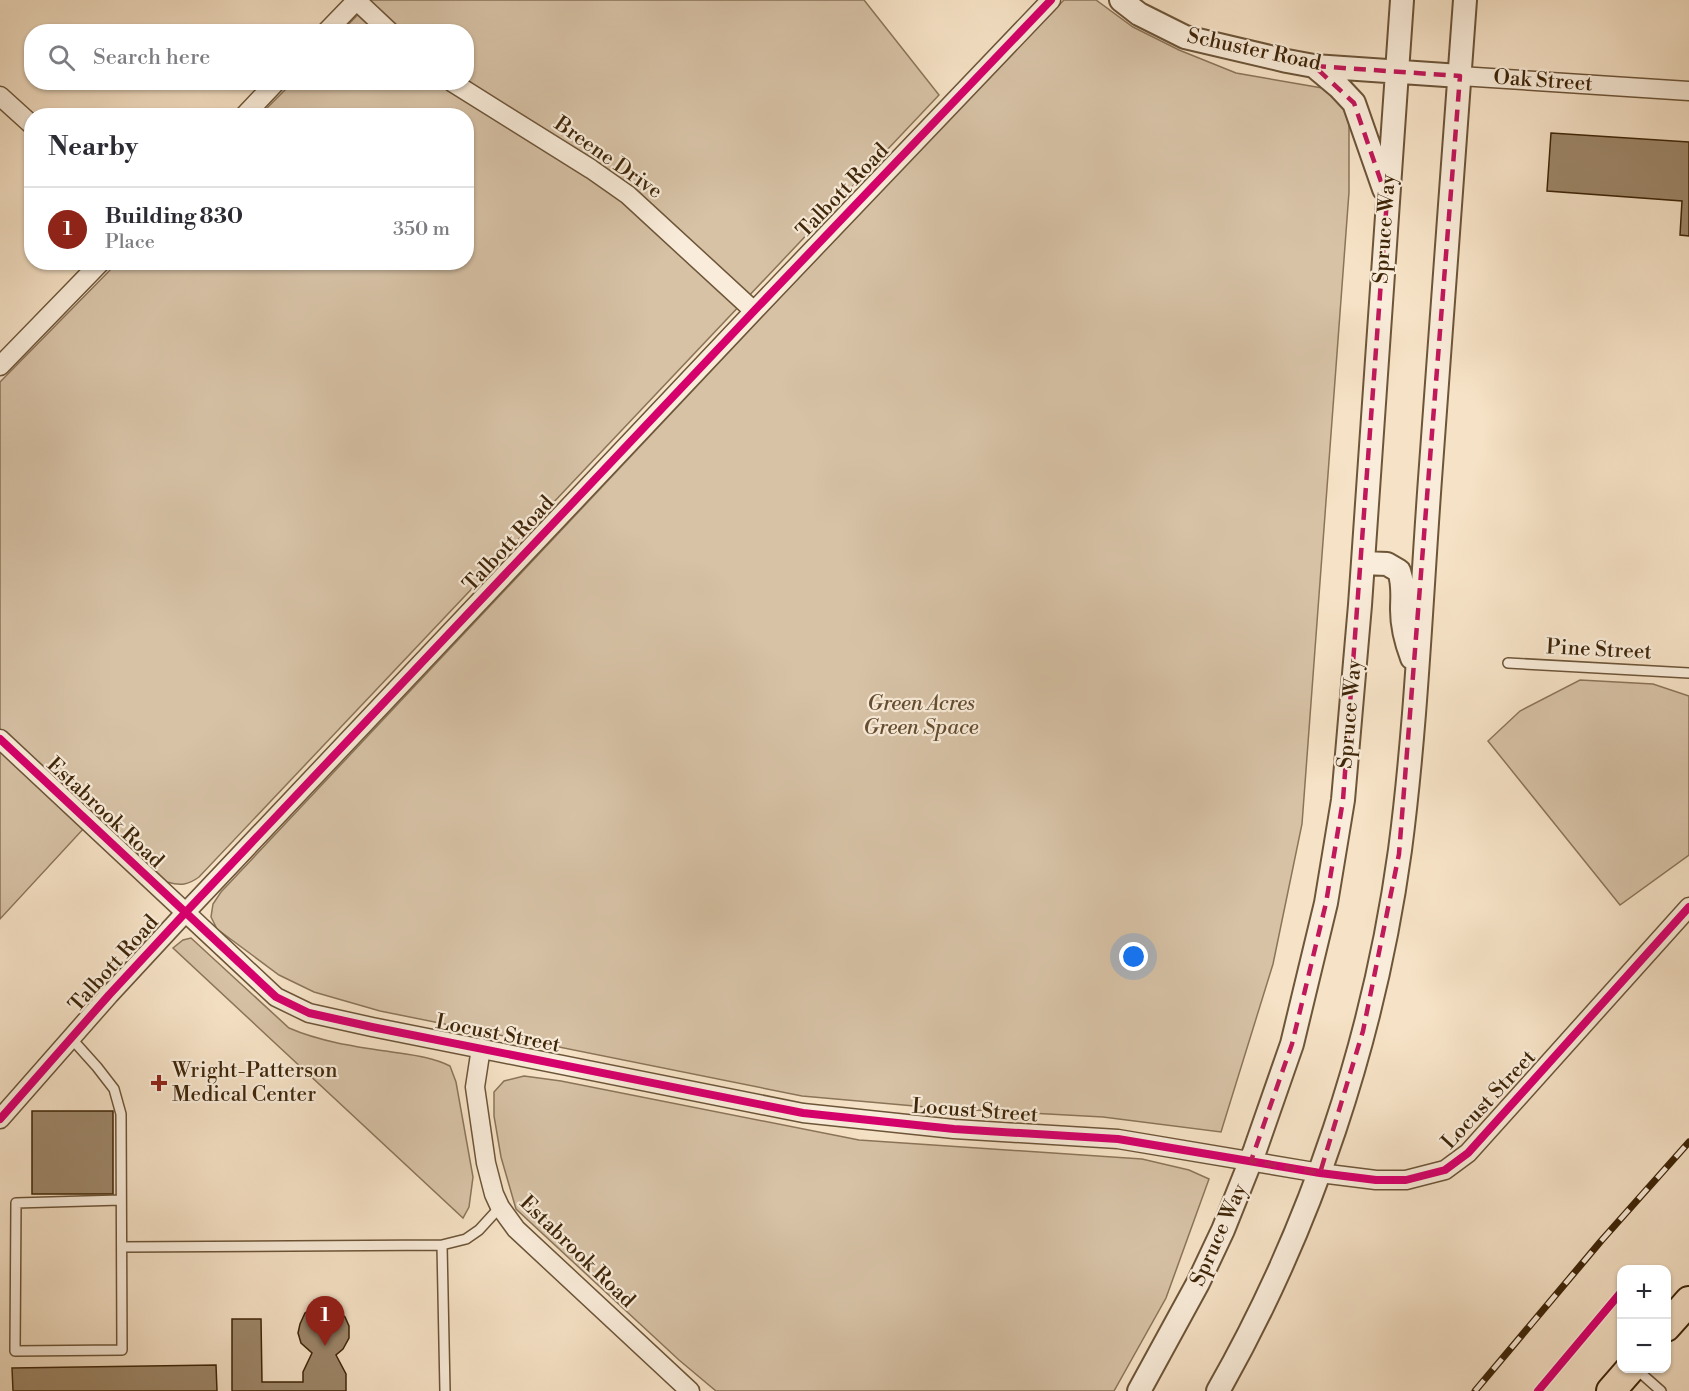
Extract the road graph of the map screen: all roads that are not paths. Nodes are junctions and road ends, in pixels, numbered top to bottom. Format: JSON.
{"nodes":[{"id":1,"x":356,"y":0,"type":"edge"},
{"id":2,"x":1051,"y":0,"type":"edge"},
{"id":3,"x":1121,"y":0,"type":"edge"},
{"id":4,"x":1402,"y":0,"type":"edge"},
{"id":5,"x":1465,"y":0,"type":"edge"},
{"id":6,"x":334,"y":24,"type":"edge"},
{"id":7,"x":382,"y":24,"type":"edge"},
{"id":8,"x":1314,"y":66,"type":"junction"},
{"id":9,"x":1397,"y":72,"type":"junction"},
{"id":10,"x":1460,"y":76,"type":"junction"},
{"id":11,"x":268,"y":90,"type":"edge"},
{"id":12,"x":465,"y":90,"type":"edge"},
{"id":13,"x":1689,"y":91,"type":"edge"},
{"id":14,"x":0,"y":96,"type":"edge"},
{"id":15,"x":252,"y":108,"type":"edge"},
{"id":16,"x":24,"y":118,"type":"edge"},
{"id":17,"x":1388,"y":200,"type":"junction"},
{"id":18,"x":93,"y":270,"type":"edge"},
{"id":19,"x":754,"y":311,"type":"junction"},
{"id":20,"x":0,"y":366,"type":"edge"},
{"id":21,"x":1363,"y":563,"type":"junction"},
{"id":22,"x":1508,"y":663,"type":"dead end"},
{"id":23,"x":1416,"y":670,"type":"junction"},
{"id":24,"x":1689,"y":673,"type":"edge"},
{"id":25,"x":0,"y":739,"type":"edge"},
{"id":26,"x":1689,"y":907,"type":"edge"},
{"id":27,"x":185,"y":913,"type":"junction"},
{"id":28,"x":71,"y":1038,"type":"junction"},
{"id":29,"x":481,"y":1048,"type":"junction"},
{"id":30,"x":0,"y":1119,"type":"edge"},
{"id":31,"x":1251,"y":1161,"type":"junction"},
{"id":32,"x":1320,"y":1173,"type":"junction"},
{"id":33,"x":121,"y":1200,"type":"junction"},
{"id":34,"x":500,"y":1207,"type":"junction"},
{"id":35,"x":442,"y":1245,"type":"junction"},
{"id":36,"x":122,"y":1247,"type":"junction"},
{"id":37,"x":1689,"y":1301,"type":"edge"},
{"id":38,"x":1671,"y":1321,"type":"edge"},
{"id":39,"x":1628,"y":1373,"type":"edge"},
{"id":40,"x":1639,"y":1373,"type":"edge"},
{"id":41,"x":445,"y":1391,"type":"edge"},
{"id":42,"x":690,"y":1391,"type":"edge"},
{"id":43,"x":1139,"y":1391,"type":"edge"},
{"id":44,"x":1218,"y":1391,"type":"edge"},
{"id":45,"x":1611,"y":1391,"type":"edge"},
{"id":46,"x":1661,"y":1391,"type":"edge"}],
"edges":[{"from":1,"to":6,"type":"street"},
{"from":1,"to":7,"type":"street"},
{"from":2,"to":19,"type":"street","name":"Talbott Road"},
{"from":3,"to":8,"type":"street","name":"Schuster Road"},
{"from":4,"to":9,"type":"street","name":"Spruce Way"},
{"from":5,"to":10,"type":"street"},
{"from":8,"to":9,"type":"street","name":"Schuster Road"},
{"from":8,"to":17,"type":"street"},
{"from":9,"to":10,"type":"street","name":"Oak Street"},
{"from":9,"to":17,"type":"street","name":"Spruce Way"},
{"from":10,"to":13,"type":"street","name":"Oak Street"},
{"from":10,"to":23,"type":"street"},
{"from":11,"to":15,"type":"street"},
{"from":12,"to":19,"type":"street","name":"Breene Drive"},
{"from":14,"to":16,"type":"street"},
{"from":17,"to":21,"type":"street","name":"Spruce Way"},
{"from":18,"to":20,"type":"street"},
{"from":19,"to":27,"type":"street","name":"Talbott Road"},
{"from":21,"to":23,"type":"street"},
{"from":21,"to":31,"type":"street","name":"Spruce Way"},
{"from":22,"to":24,"type":"lane","name":"Pine Street"},
{"from":23,"to":32,"type":"street"},
{"from":25,"to":27,"type":"street","name":"Estabrook Road"},
{"from":26,"to":32,"type":"street","name":"Locust Street"},
{"from":27,"to":28,"type":"street","name":"Talbott Road"},
{"from":27,"to":29,"type":"street","name":"Locust Street"},
{"from":28,"to":30,"type":"street","name":"Talbott Road"},
{"from":28,"to":33,"type":"lane"},
{"from":29,"to":31,"type":"street","name":"Locust Street"},
{"from":29,"to":34,"type":"street","name":"Estabrook Road"},
{"from":31,"to":32,"type":"street","name":"Locust Street"},
{"from":31,"to":43,"type":"street","name":"Spruce Way"},
{"from":32,"to":44,"type":"street"},
{"from":33,"to":36,"type":"lane"},
{"from":33,"to":36,"type":"lane"},
{"from":34,"to":35,"type":"lane"},
{"from":34,"to":42,"type":"street","name":"Estabrook Road"},
{"from":35,"to":36,"type":"lane"},
{"from":35,"to":41,"type":"lane"},
{"from":37,"to":38,"type":"main road"},
{"from":39,"to":45,"type":"main road"},
{"from":40,"to":46,"type":"lane"}]}
